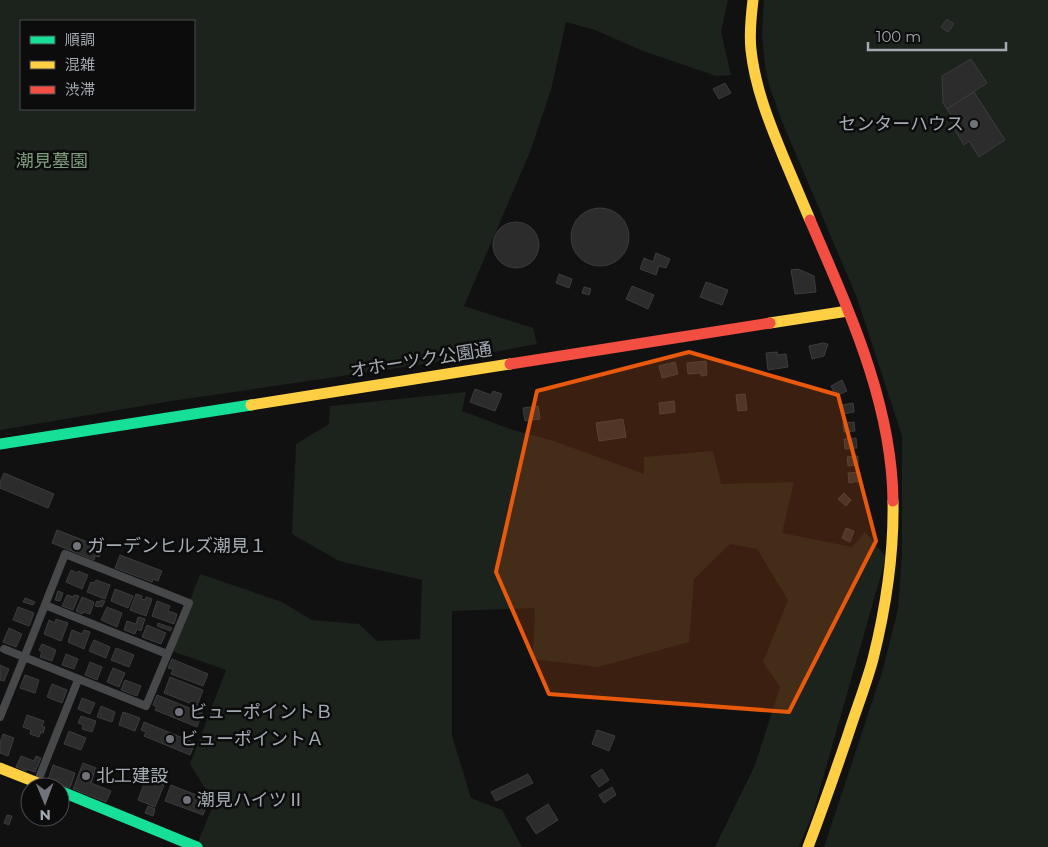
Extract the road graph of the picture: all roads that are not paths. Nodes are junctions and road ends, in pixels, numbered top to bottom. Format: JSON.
{"nodes":[{"id":1,"x":753,"y":0,"type":"edge"},
{"id":2,"x":848,"y":311,"type":"junction"},
{"id":3,"x":0,"y":444,"type":"edge"},
{"id":4,"x":45,"y":605,"type":"junction"},
{"id":5,"x":4,"y":649,"type":"dead end"},
{"id":6,"x":167,"y":654,"type":"junction"},
{"id":7,"x":24,"y":657,"type":"junction"},
{"id":8,"x":78,"y":680,"type":"junction"},
{"id":9,"x":0,"y":717,"type":"edge"},
{"id":10,"x":0,"y":768,"type":"edge"},
{"id":11,"x":23,"y":777,"type":"edge"},
{"id":12,"x":46,"y":777,"type":"edge"},
{"id":13,"x":70,"y":796,"type":"edge"},
{"id":14,"x":197,"y":847,"type":"edge"},
{"id":15,"x":808,"y":847,"type":"edge"}],
"edges":[{"from":1,"to":2,"type":"street"},
{"from":2,"to":3,"type":"street","name":"オホーツク公園通"},
{"from":2,"to":15,"type":"street"},
{"from":4,"to":6,"type":"street"},
{"from":4,"to":6,"type":"street"},
{"from":4,"to":7,"type":"street"},
{"from":5,"to":7,"type":"street"},
{"from":6,"to":8,"type":"street"},
{"from":7,"to":8,"type":"street"},
{"from":7,"to":9,"type":"street"},
{"from":8,"to":12,"type":"street"},
{"from":10,"to":11,"type":"street"},
{"from":13,"to":14,"type":"street"}]}
